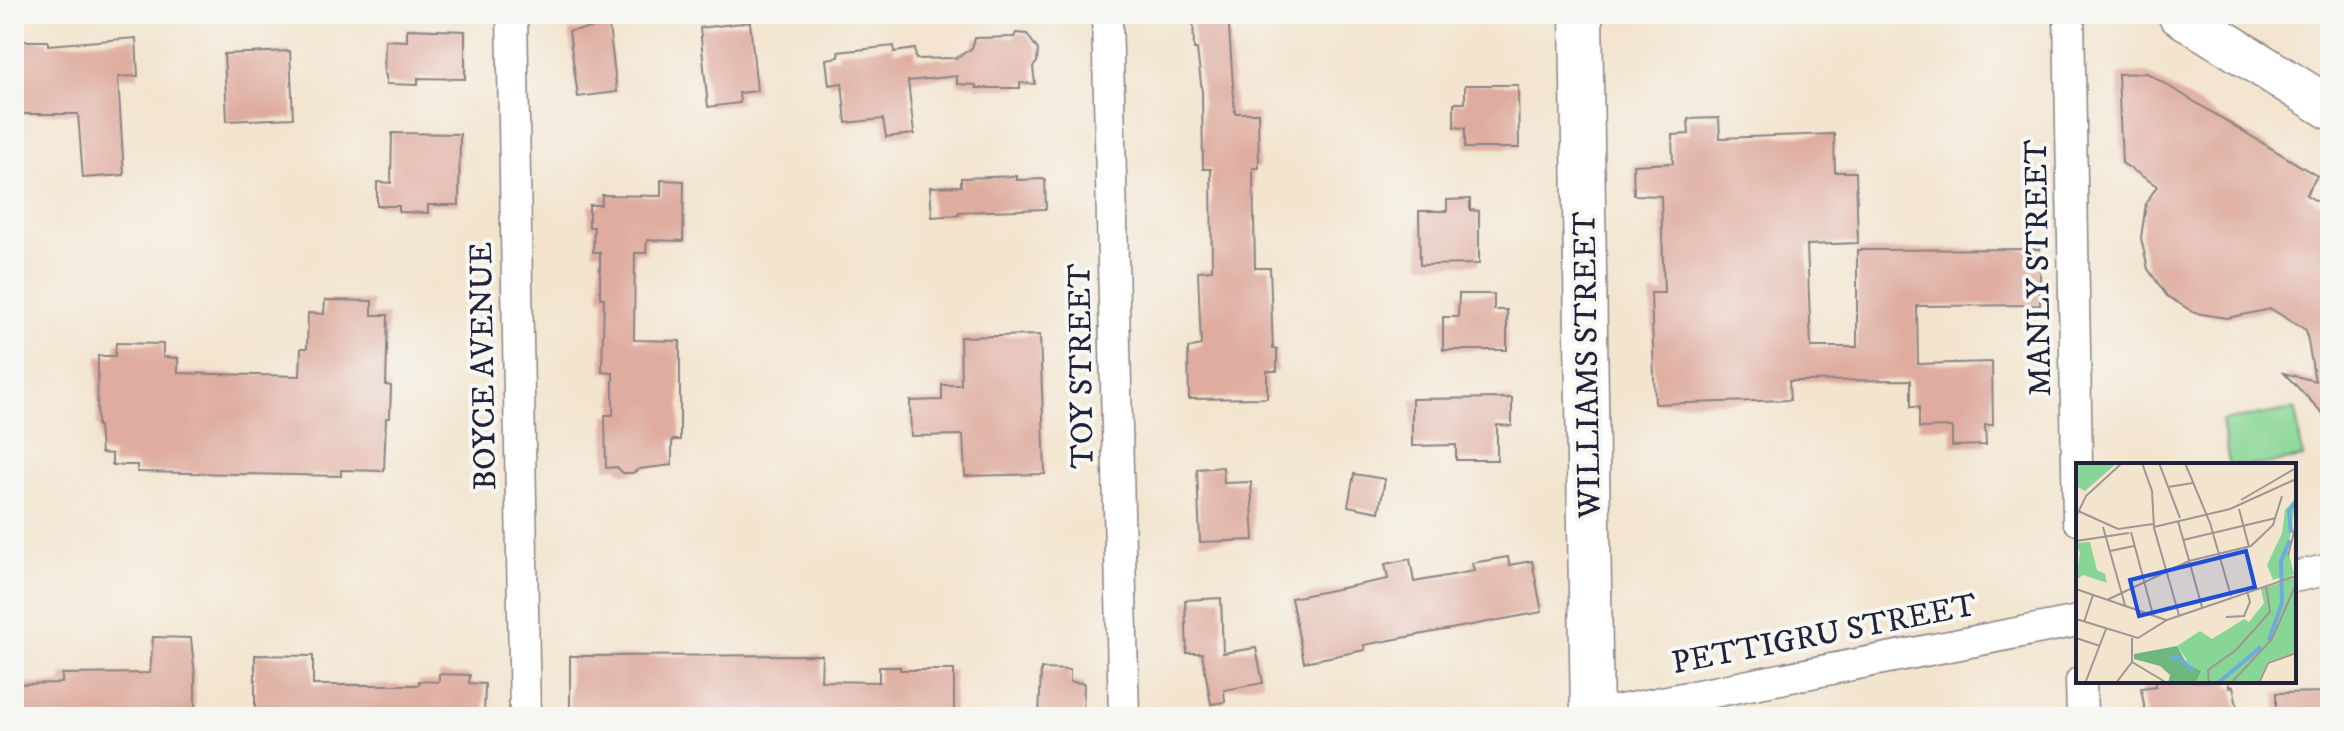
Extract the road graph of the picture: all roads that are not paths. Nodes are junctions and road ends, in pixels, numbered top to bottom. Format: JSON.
{"nodes":[{"id":1,"x":512,"y":14,"type":"edge"},
{"id":2,"x":1107,"y":14,"type":"edge"},
{"id":3,"x":1581,"y":14,"type":"edge"},
{"id":4,"x":2069,"y":14,"type":"edge"},
{"id":5,"x":2179,"y":14,"type":"edge"},
{"id":6,"x":2330,"y":108,"type":"edge"},
{"id":7,"x":2077,"y":463,"type":"edge"},
{"id":8,"x":2330,"y":569,"type":"edge"},
{"id":9,"x":2296,"y":577,"type":"edge"},
{"id":10,"x":2076,"y":621,"type":"edge"},
{"id":11,"x":2081,"y":683,"type":"edge"},
{"id":12,"x":525,"y":717,"type":"edge"},
{"id":13,"x":1124,"y":717,"type":"edge"},
{"id":14,"x":1590,"y":717,"type":"edge"},
{"id":15,"x":2082,"y":717,"type":"edge"}],
"edges":[{"from":1,"to":12,"type":"street","name":"BOYCE AVENUE"},
{"from":2,"to":13,"type":"street","name":"TOY STREET"},
{"from":3,"to":14,"type":"street","name":"WILLIAMS STREET"},
{"from":4,"to":7,"type":"street","name":"MANLY STREET"},
{"from":5,"to":6,"type":"street"},
{"from":8,"to":9,"type":"street"},
{"from":10,"to":14,"type":"street","name":"PETTIGRU STREET"},
{"from":11,"to":15,"type":"street"}]}
